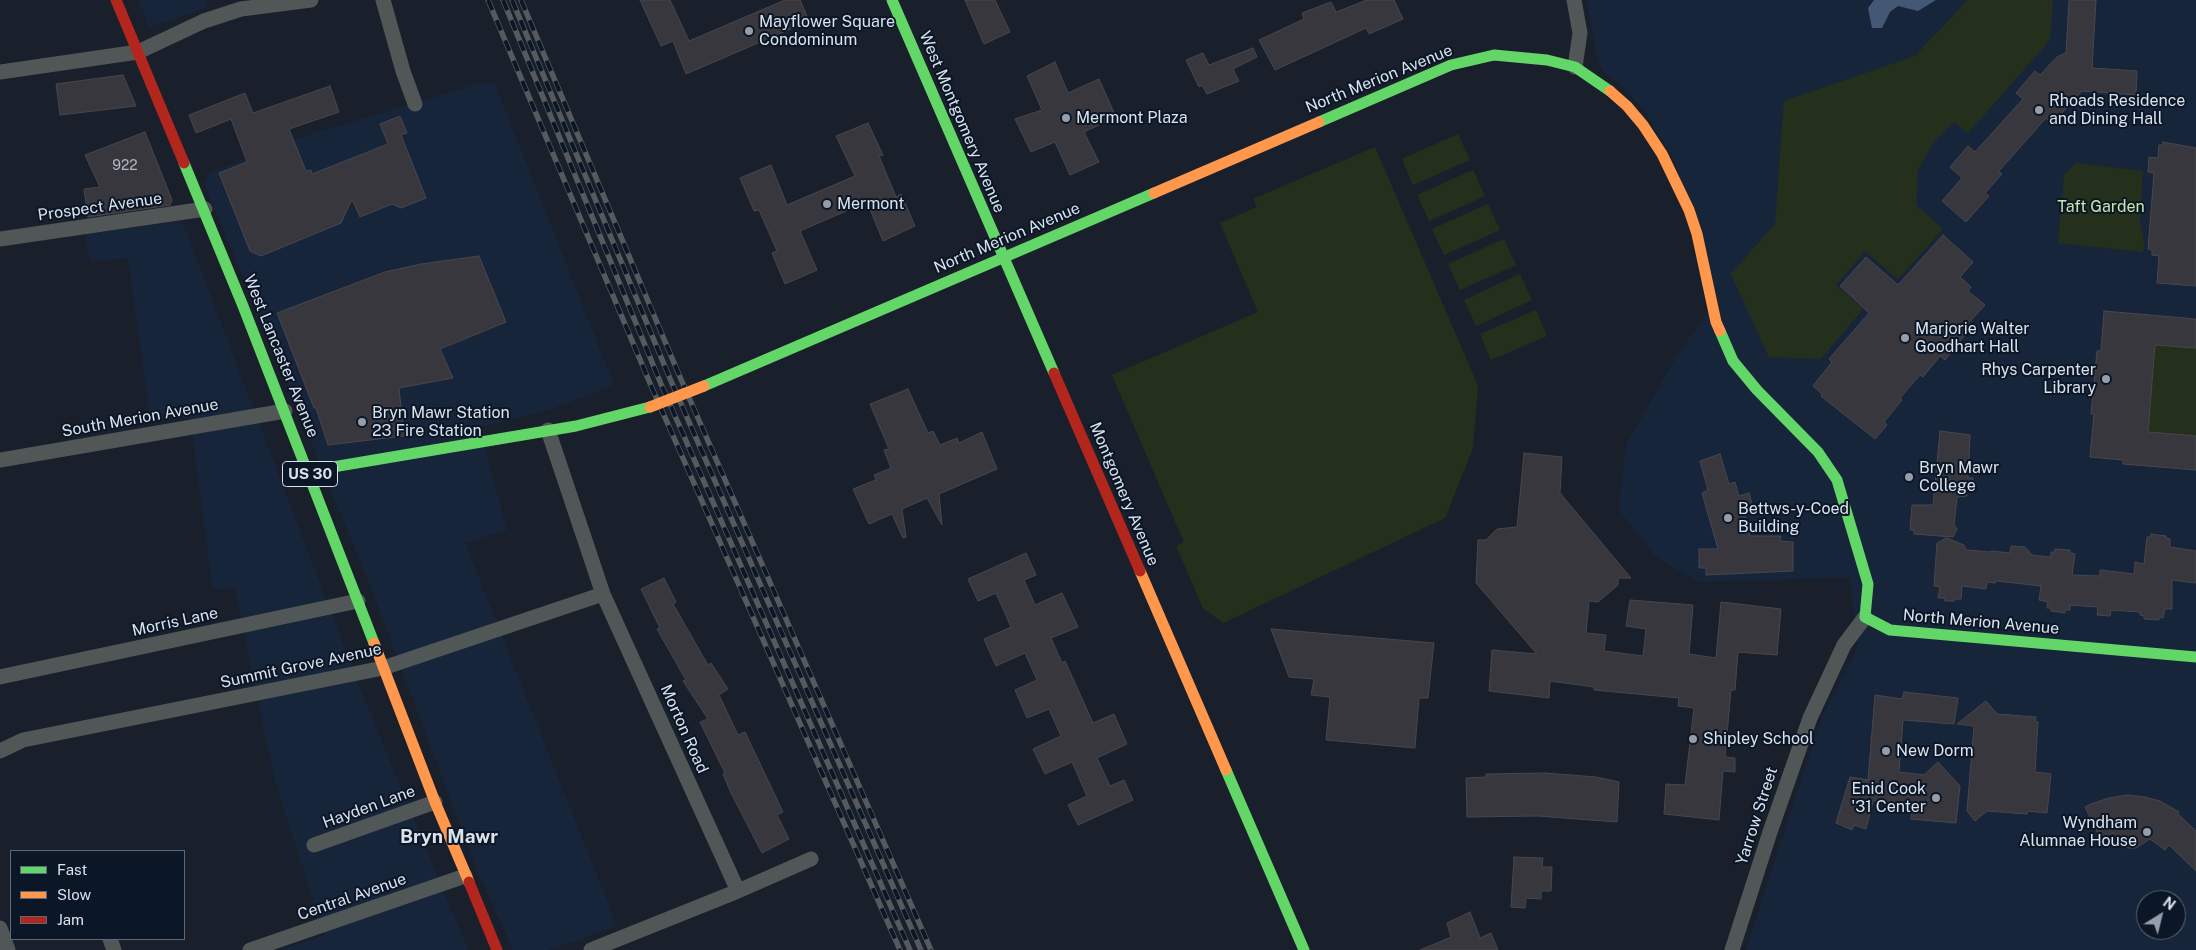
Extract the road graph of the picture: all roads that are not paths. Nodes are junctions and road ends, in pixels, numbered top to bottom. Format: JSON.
{"nodes":[{"id":1,"x":116,"y":0,"type":"edge"},
{"id":2,"x":311,"y":0,"type":"edge"},
{"id":3,"x":383,"y":0,"type":"edge"},
{"id":4,"x":892,"y":0,"type":"edge"},
{"id":5,"x":1574,"y":0,"type":"edge"},
{"id":6,"x":138,"y":52,"type":"junction"},
{"id":7,"x":1575,"y":68,"type":"junction"},
{"id":8,"x":0,"y":72,"type":"edge"},
{"id":9,"x":416,"y":104,"type":"dead end"},
{"id":10,"x":205,"y":209,"type":"junction"},
{"id":11,"x":0,"y":239,"type":"edge"},
{"id":12,"x":1003,"y":257,"type":"junction"},
{"id":13,"x":285,"y":411,"type":"junction"},
{"id":14,"x":548,"y":430,"type":"junction"},
{"id":15,"x":0,"y":460,"type":"edge"},
{"id":16,"x":308,"y":471,"type":"junction"},
{"id":17,"x":603,"y":594,"type":"junction"},
{"id":18,"x":358,"y":601,"type":"junction"},
{"id":19,"x":1865,"y":617,"type":"junction"},
{"id":20,"x":2196,"y":657,"type":"edge"},
{"id":21,"x":383,"y":668,"type":"junction"},
{"id":22,"x":0,"y":676,"type":"edge"},
{"id":23,"x":0,"y":751,"type":"edge"},
{"id":24,"x":436,"y":802,"type":"junction"},
{"id":25,"x":314,"y":845,"type":"dead end"},
{"id":26,"x":811,"y":858,"type":"dead end"},
{"id":27,"x":465,"y":876,"type":"junction"},
{"id":28,"x":738,"y":891,"type":"junction"},
{"id":29,"x":0,"y":928,"type":"edge"},
{"id":30,"x":8,"y":950,"type":"edge"},
{"id":31,"x":250,"y":950,"type":"edge"},
{"id":32,"x":497,"y":950,"type":"edge"},
{"id":33,"x":591,"y":950,"type":"edge"},
{"id":34,"x":1304,"y":950,"type":"edge"},
{"id":35,"x":1732,"y":950,"type":"edge"}],
"edges":[{"from":1,"to":6,"type":"main road","name":"West Lancaster Avenue","number":"US 30"},
{"from":2,"to":6,"type":"street"},
{"from":3,"to":9,"type":"street"},
{"from":4,"to":12,"type":"main road","name":"West Montgomery Avenue"},
{"from":5,"to":7,"type":"street"},
{"from":6,"to":8,"type":"street"},
{"from":6,"to":10,"type":"main road","name":"West Lancaster Avenue","number":"US 30"},
{"from":7,"to":12,"type":"main road","name":"North Merion Avenue"},
{"from":7,"to":19,"type":"main road","name":"North Merion Avenue"},
{"from":10,"to":11,"type":"street","name":"Prospect Avenue"},
{"from":10,"to":13,"type":"main road","name":"West Lancaster Avenue","number":"US 30"},
{"from":12,"to":14,"type":"main road","name":"North Merion Avenue","bridge":true},
{"from":12,"to":34,"type":"main road","name":"Montgomery Avenue"},
{"from":13,"to":15,"type":"street","name":"South Merion Avenue"},
{"from":13,"to":16,"type":"main road","name":"West Lancaster Avenue","number":"US 30"},
{"from":14,"to":16,"type":"main road","name":"North Merion Avenue"},
{"from":14,"to":17,"type":"street","name":"Morton Road"},
{"from":16,"to":18,"type":"main road","name":"West Lancaster Avenue","number":"US 30"},
{"from":17,"to":21,"type":"street","name":"Summit Grove Avenue"},
{"from":17,"to":28,"type":"street","name":"Morton Road"},
{"from":18,"to":21,"type":"main road","name":"West Lancaster Avenue","number":"US 30"},
{"from":18,"to":22,"type":"street","name":"Morris Lane"},
{"from":19,"to":20,"type":"main road","name":"North Merion Avenue"},
{"from":19,"to":35,"type":"street","name":"Yarrow Street"},
{"from":21,"to":23,"type":"street","name":"Summit Grove Avenue"},
{"from":21,"to":24,"type":"main road","name":"West Lancaster Avenue","number":"US 30"},
{"from":24,"to":25,"type":"street","name":"Hayden Lane"},
{"from":24,"to":27,"type":"main road","name":"West Lancaster Avenue","number":"US 30"},
{"from":26,"to":28,"type":"street"},
{"from":27,"to":31,"type":"street","name":"Central Avenue"},
{"from":27,"to":32,"type":"main road","name":"West Lancaster Avenue","number":"US 30"},
{"from":28,"to":33,"type":"street"},
{"from":29,"to":30,"type":"street"}]}
